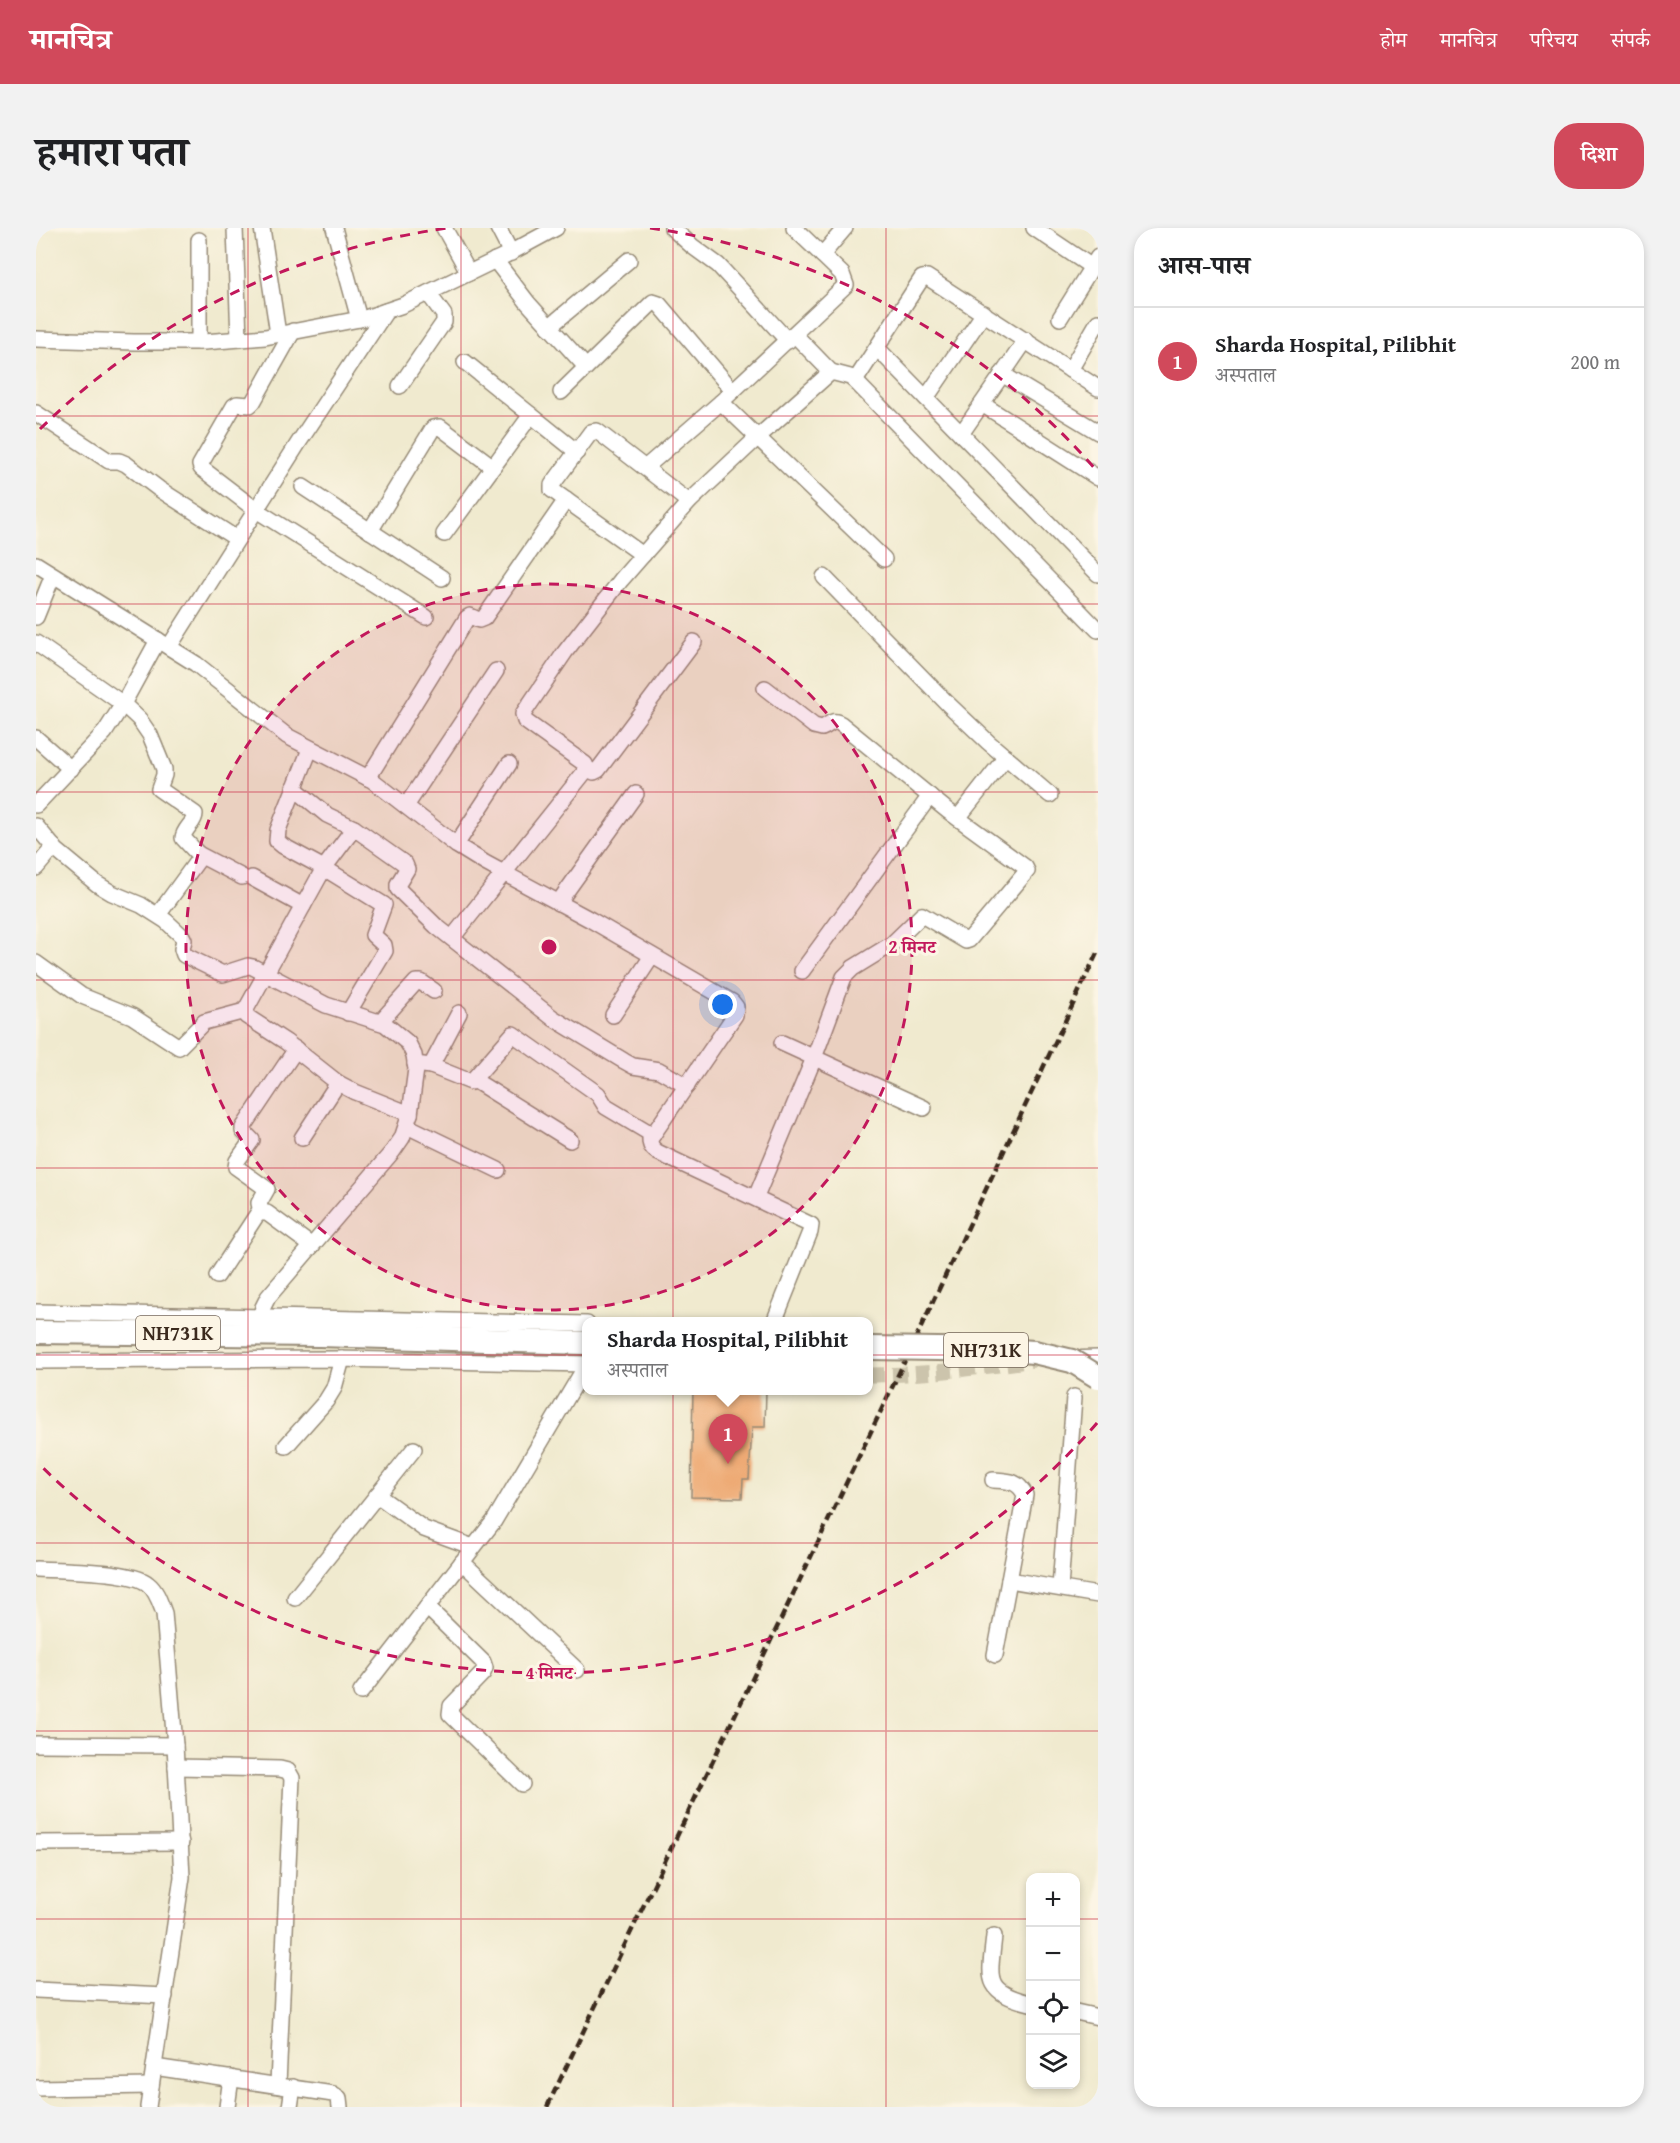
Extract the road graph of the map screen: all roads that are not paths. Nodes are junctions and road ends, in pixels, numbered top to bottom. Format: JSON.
{"nodes":[{"id":1,"x":235,"y":228,"type":"edge"},
{"id":2,"x":262,"y":228,"type":"edge"},
{"id":3,"x":334,"y":228,"type":"edge"},
{"id":4,"x":444,"y":228,"type":"edge"},
{"id":5,"x":498,"y":228,"type":"edge"},
{"id":6,"x":556,"y":228,"type":"edge"},
{"id":7,"x":672,"y":228,"type":"edge"},
{"id":8,"x":794,"y":228,"type":"edge"},
{"id":9,"x":845,"y":228,"type":"edge"},
{"id":10,"x":1034,"y":228,"type":"edge"},
{"id":11,"x":199,"y":240,"type":"dead end"},
{"id":12,"x":511,"y":252,"type":"junction"},
{"id":13,"x":822,"y":255,"type":"junction"},
{"id":14,"x":495,"y":260,"type":"junction"},
{"id":15,"x":629,"y":260,"type":"dead end"},
{"id":16,"x":1095,"y":262,"type":"edge"},
{"id":17,"x":469,"y":273,"type":"junction"},
{"id":18,"x":428,"y":293,"type":"junction"},
{"id":19,"x":386,"y":311,"type":"junction"},
{"id":20,"x":984,"y":313,"type":"junction"},
{"id":21,"x":1060,"y":318,"type":"dead end"},
{"id":22,"x":359,"y":319,"type":"junction"},
{"id":23,"x":1098,"y":322,"type":"edge"},
{"id":24,"x":549,"y":327,"type":"junction"},
{"id":25,"x":285,"y":333,"type":"junction"},
{"id":26,"x":791,"y":338,"type":"junction"},
{"id":27,"x":36,"y":339,"type":"edge"},
{"id":28,"x":240,"y":339,"type":"junction"},
{"id":29,"x":1026,"y":340,"type":"junction"},
{"id":30,"x":199,"y":342,"type":"junction"},
{"id":31,"x":877,"y":348,"type":"junction"},
{"id":32,"x":465,"y":362,"type":"dead end"},
{"id":33,"x":586,"y":368,"type":"junction"},
{"id":34,"x":1070,"y":370,"type":"junction"},
{"id":35,"x":831,"y":372,"type":"junction"},
{"id":36,"x":1002,"y":374,"type":"junction"},
{"id":37,"x":855,"y":381,"type":"junction"},
{"id":38,"x":400,"y":386,"type":"dead end"},
{"id":39,"x":1098,"y":388,"type":"edge"},
{"id":40,"x":561,"y":392,"type":"dead end"},
{"id":41,"x":727,"y":396,"type":"junction"},
{"id":42,"x":926,"y":398,"type":"junction"},
{"id":43,"x":982,"y":404,"type":"junction"},
{"id":44,"x":36,"y":413,"type":"edge"},
{"id":45,"x":531,"y":415,"type":"junction"},
{"id":46,"x":1098,"y":432,"type":"edge"},
{"id":47,"x":961,"y":434,"type":"junction"},
{"id":48,"x":758,"y":437,"type":"junction"},
{"id":49,"x":577,"y":452,"type":"junction"},
{"id":50,"x":646,"y":466,"type":"junction"},
{"id":51,"x":493,"y":467,"type":"junction"},
{"id":52,"x":1098,"y":478,"type":"edge"},
{"id":53,"x":303,"y":487,"type":"dead end"},
{"id":54,"x":566,"y":500,"type":"junction"},
{"id":55,"x":689,"y":502,"type":"junction"},
{"id":56,"x":256,"y":510,"type":"junction"},
{"id":57,"x":370,"y":531,"type":"junction"},
{"id":58,"x":444,"y":534,"type":"dead end"},
{"id":59,"x":237,"y":539,"type":"junction"},
{"id":60,"x":643,"y":555,"type":"junction"},
{"id":61,"x":884,"y":559,"type":"dead end"},
{"id":62,"x":36,"y":564,"type":"edge"},
{"id":63,"x":1098,"y":574,"type":"edge"},
{"id":64,"x":53,"y":575,"type":"junction"},
{"id":65,"x":824,"y":577,"type":"dead end"},
{"id":66,"x":442,"y":578,"type":"dead end"},
{"id":67,"x":36,"y":617,"type":"edge"},
{"id":68,"x":426,"y":617,"type":"dead end"},
{"id":69,"x":1098,"y":630,"type":"edge"},
{"id":70,"x":694,"y":642,"type":"dead end"},
{"id":71,"x":36,"y":643,"type":"edge"},
{"id":72,"x":163,"y":644,"type":"junction"},
{"id":73,"x":496,"y":671,"type":"dead end"},
{"id":74,"x":765,"y":688,"type":"dead end"},
{"id":75,"x":123,"y":704,"type":"junction"},
{"id":76,"x":36,"y":738,"type":"edge"},
{"id":77,"x":310,"y":749,"type":"junction"},
{"id":78,"x":1006,"y":757,"type":"junction"},
{"id":79,"x":509,"y":764,"type":"dead end"},
{"id":80,"x":71,"y":769,"type":"junction"},
{"id":81,"x":587,"y":770,"type":"junction"},
{"id":82,"x":368,"y":778,"type":"junction"},
{"id":83,"x":294,"y":788,"type":"junction"},
{"id":84,"x":636,"y":794,"type":"dead end"},
{"id":85,"x":1050,"y":795,"type":"dead end"},
{"id":86,"x":930,"y":796,"type":"junction"},
{"id":87,"x":36,"y":804,"type":"edge"},
{"id":88,"x":406,"y":806,"type":"junction"},
{"id":89,"x":958,"y":818,"type":"junction"},
{"id":90,"x":36,"y":826,"type":"edge"},
{"id":91,"x":354,"y":828,"type":"junction"},
{"id":92,"x":456,"y":845,"type":"junction"},
{"id":93,"x":54,"y":847,"type":"junction"},
{"id":94,"x":198,"y":854,"type":"junction"},
{"id":95,"x":36,"y":868,"type":"edge"},
{"id":96,"x":324,"y":868,"type":"junction"},
{"id":97,"x":505,"y":874,"type":"junction"},
{"id":98,"x":558,"y":903,"type":"junction"},
{"id":99,"x":303,"y":906,"type":"junction"},
{"id":100,"x":158,"y":915,"type":"junction"},
{"id":101,"x":452,"y":939,"type":"junction"},
{"id":102,"x":652,"y":956,"type":"junction"},
{"id":103,"x":36,"y":963,"type":"edge"},
{"id":104,"x":802,"y":971,"type":"dead end"},
{"id":105,"x":267,"y":974,"type":"junction"},
{"id":106,"x":434,"y":991,"type":"dead end"},
{"id":107,"x":245,"y":1011,"type":"junction"},
{"id":108,"x":348,"y":1013,"type":"junction"},
{"id":109,"x":459,"y":1013,"type":"dead end"},
{"id":110,"x":613,"y":1015,"type":"dead end"},
{"id":111,"x":380,"y":1022,"type":"junction"},
{"id":112,"x":782,"y":1043,"type":"dead end"},
{"id":113,"x":296,"y":1049,"type":"junction"},
{"id":114,"x":814,"y":1058,"type":"junction"},
{"id":115,"x":415,"y":1064,"type":"junction"},
{"id":116,"x":431,"y":1066,"type":"junction"},
{"id":117,"x":474,"y":1080,"type":"junction"},
{"id":118,"x":338,"y":1083,"type":"junction"},
{"id":119,"x":687,"y":1086,"type":"junction"},
{"id":120,"x":924,"y":1108,"type":"dead end"},
{"id":121,"x":409,"y":1120,"type":"junction"},
{"id":122,"x":653,"y":1135,"type":"junction"},
{"id":123,"x":302,"y":1138,"type":"dead end"},
{"id":124,"x":570,"y":1140,"type":"dead end"},
{"id":125,"x":498,"y":1170,"type":"dead end"},
{"id":126,"x":756,"y":1197,"type":"junction"},
{"id":127,"x":261,"y":1212,"type":"junction"},
{"id":128,"x":312,"y":1246,"type":"junction"},
{"id":129,"x":217,"y":1276,"type":"dead end"},
{"id":130,"x":36,"y":1312,"type":"edge"},
{"id":131,"x":261,"y":1316,"type":"junction"},
{"id":132,"x":776,"y":1317,"type":"edge"},
{"id":133,"x":582,"y":1324,"type":"edge"},
{"id":134,"x":36,"y":1332,"type":"edge"},
{"id":135,"x":582,"y":1343,"type":"edge"},
{"id":136,"x":873,"y":1348,"type":"edge"},
{"id":137,"x":1098,"y":1358,"type":"edge"},
{"id":138,"x":342,"y":1359,"type":"junction"},
{"id":139,"x":1034,"y":1360,"type":"tunnel mouth"},
{"id":140,"x":36,"y":1361,"type":"edge"},
{"id":141,"x":582,"y":1364,"type":"edge"},
{"id":142,"x":582,"y":1372,"type":"edge"},
{"id":143,"x":1098,"y":1377,"type":"edge"},
{"id":144,"x":1074,"y":1397,"type":"dead end"},
{"id":145,"x":286,"y":1446,"type":"dead end"},
{"id":146,"x":414,"y":1449,"type":"dead end"},
{"id":147,"x":993,"y":1480,"type":"dead end"},
{"id":148,"x":378,"y":1495,"type":"junction"},
{"id":149,"x":473,"y":1548,"type":"junction"},
{"id":150,"x":462,"y":1562,"type":"junction"},
{"id":151,"x":36,"y":1569,"type":"edge"},
{"id":152,"x":1009,"y":1580,"type":"junction"},
{"id":153,"x":1060,"y":1588,"type":"junction"},
{"id":154,"x":1098,"y":1595,"type":"edge"},
{"id":155,"x":295,"y":1598,"type":"dead end"},
{"id":156,"x":428,"y":1607,"type":"junction"},
{"id":157,"x":995,"y":1655,"type":"dead end"},
{"id":158,"x":577,"y":1670,"type":"dead end"},
{"id":159,"x":361,"y":1692,"type":"dead end"},
{"id":160,"x":36,"y":1744,"type":"edge"},
{"id":161,"x":175,"y":1745,"type":"junction"},
{"id":162,"x":176,"y":1767,"type":"junction"},
{"id":163,"x":522,"y":1784,"type":"dead end"},
{"id":164,"x":181,"y":1842,"type":"junction"},
{"id":165,"x":36,"y":1843,"type":"edge"},
{"id":166,"x":994,"y":1936,"type":"dead end"},
{"id":167,"x":36,"y":1990,"type":"edge"},
{"id":168,"x":165,"y":1996,"type":"junction"},
{"id":169,"x":1026,"y":2002,"type":"edge"},
{"id":170,"x":1080,"y":2013,"type":"edge"},
{"id":171,"x":1098,"y":2017,"type":"edge"},
{"id":172,"x":154,"y":2067,"type":"junction"},
{"id":173,"x":231,"y":2078,"type":"junction"},
{"id":174,"x":152,"y":2086,"type":"junction"},
{"id":175,"x":285,"y":2086,"type":"junction"},
{"id":176,"x":36,"y":2088,"type":"edge"},
{"id":177,"x":148,"y":2107,"type":"edge"},
{"id":178,"x":227,"y":2107,"type":"edge"},
{"id":179,"x":290,"y":2107,"type":"edge"},
{"id":180,"x":340,"y":2107,"type":"edge"}],
"edges":[{"from":1,"to":28,"type":"street"},
{"from":2,"to":25,"type":"street"},
{"from":3,"to":22,"type":"street"},
{"from":4,"to":17,"type":"street"},
{"from":5,"to":12,"type":"street"},
{"from":6,"to":12,"type":"street"},
{"from":7,"to":26,"type":"street"},
{"from":8,"to":13,"type":"street"},
{"from":9,"to":13,"type":"street"},
{"from":10,"to":16,"type":"street"},
{"from":11,"to":30,"type":"street"},
{"from":12,"to":14,"type":"street"},
{"from":13,"to":26,"type":"street"},
{"from":14,"to":17,"type":"street"},
{"from":14,"to":24,"type":"street"},
{"from":15,"to":24,"type":"street"},
{"from":16,"to":21,"type":"street"},
{"from":17,"to":18,"type":"street"},
{"from":18,"to":19,"type":"street"},
{"from":18,"to":38,"type":"street"},
{"from":19,"to":22,"type":"street"},
{"from":19,"to":56,"type":"street"},
{"from":20,"to":29,"type":"street"},
{"from":20,"to":31,"type":"street"},
{"from":20,"to":42,"type":"street"},
{"from":22,"to":25,"type":"street"},
{"from":23,"to":34,"type":"street"},
{"from":24,"to":33,"type":"street"},
{"from":25,"to":28,"type":"street"},
{"from":25,"to":56,"type":"street"},
{"from":26,"to":35,"type":"street"},
{"from":26,"to":41,"type":"street"},
{"from":27,"to":30,"type":"street"},
{"from":28,"to":30,"type":"street"},
{"from":29,"to":34,"type":"street"},
{"from":29,"to":36,"type":"street"},
{"from":31,"to":37,"type":"street"},
{"from":31,"to":42,"type":"street"},
{"from":32,"to":45,"type":"street"},
{"from":33,"to":40,"type":"street"},
{"from":33,"to":41,"type":"street"},
{"from":34,"to":39,"type":"street"},
{"from":35,"to":37,"type":"street"},
{"from":35,"to":48,"type":"street"},
{"from":36,"to":43,"type":"street"},
{"from":36,"to":46,"type":"street"},
{"from":37,"to":69,"type":"street"},
{"from":41,"to":48,"type":"street"},
{"from":41,"to":50,"type":"street"},
{"from":42,"to":47,"type":"street"},
{"from":43,"to":47,"type":"street"},
{"from":43,"to":52,"type":"street"},
{"from":44,"to":59,"type":"street"},
{"from":45,"to":49,"type":"street"},
{"from":45,"to":51,"type":"street"},
{"from":47,"to":63,"type":"street"},
{"from":48,"to":55,"type":"street"},
{"from":48,"to":61,"type":"street"},
{"from":49,"to":50,"type":"street"},
{"from":49,"to":54,"type":"street"},
{"from":50,"to":55,"type":"street"},
{"from":51,"to":57,"type":"street"},
{"from":51,"to":58,"type":"street"},
{"from":53,"to":57,"type":"street"},
{"from":54,"to":60,"type":"street"},
{"from":54,"to":82,"type":"street"},
{"from":55,"to":60,"type":"street"},
{"from":56,"to":59,"type":"street"},
{"from":56,"to":68,"type":"street"},
{"from":57,"to":66,"type":"street"},
{"from":59,"to":72,"type":"street"},
{"from":60,"to":81,"type":"street"},
{"from":62,"to":64,"type":"street"},
{"from":64,"to":67,"type":"street"},
{"from":64,"to":72,"type":"street"},
{"from":65,"to":78,"type":"street"},
{"from":70,"to":81,"type":"street"},
{"from":71,"to":75,"type":"street"},
{"from":72,"to":75,"type":"street"},
{"from":72,"to":77,"type":"street"},
{"from":73,"to":88,"type":"street"},
{"from":74,"to":86,"type":"street"},
{"from":75,"to":80,"type":"street"},
{"from":75,"to":94,"type":"street"},
{"from":76,"to":80,"type":"street"},
{"from":77,"to":82,"type":"street"},
{"from":77,"to":83,"type":"street"},
{"from":78,"to":85,"type":"street"},
{"from":78,"to":89,"type":"street"},
{"from":79,"to":92,"type":"street"},
{"from":80,"to":87,"type":"street"},
{"from":81,"to":97,"type":"street"},
{"from":82,"to":88,"type":"street"},
{"from":83,"to":91,"type":"street"},
{"from":83,"to":96,"type":"street"},
{"from":84,"to":98,"type":"street"},
{"from":86,"to":89,"type":"street"},
{"from":86,"to":104,"type":"street"},
{"from":88,"to":92,"type":"street"},
{"from":89,"to":114,"type":"street"},
{"from":90,"to":93,"type":"street"},
{"from":91,"to":96,"type":"street"},
{"from":91,"to":101,"type":"street"},
{"from":92,"to":97,"type":"street"},
{"from":93,"to":95,"type":"street"},
{"from":93,"to":100,"type":"street"},
{"from":94,"to":99,"type":"street"},
{"from":94,"to":100,"type":"street"},
{"from":96,"to":99,"type":"street"},
{"from":96,"to":108,"type":"street"},
{"from":97,"to":98,"type":"street"},
{"from":97,"to":101,"type":"street"},
{"from":98,"to":102,"type":"street"},
{"from":99,"to":105,"type":"street"},
{"from":100,"to":105,"type":"street"},
{"from":101,"to":119,"type":"street"},
{"from":102,"to":110,"type":"street"},
{"from":102,"to":119,"type":"street"},
{"from":103,"to":107,"type":"street"},
{"from":105,"to":107,"type":"street"},
{"from":105,"to":108,"type":"street"},
{"from":106,"to":111,"type":"street"},
{"from":107,"to":113,"type":"street"},
{"from":108,"to":111,"type":"street"},
{"from":109,"to":116,"type":"street"},
{"from":111,"to":115,"type":"street"},
{"from":112,"to":114,"type":"street"},
{"from":113,"to":118,"type":"street"},
{"from":113,"to":127,"type":"street"},
{"from":114,"to":120,"type":"street"},
{"from":114,"to":126,"type":"street"},
{"from":115,"to":116,"type":"street"},
{"from":115,"to":121,"type":"street"},
{"from":116,"to":117,"type":"street"},
{"from":117,"to":122,"type":"street"},
{"from":117,"to":124,"type":"street"},
{"from":118,"to":121,"type":"street"},
{"from":118,"to":123,"type":"street"},
{"from":119,"to":122,"type":"street"},
{"from":121,"to":125,"type":"street"},
{"from":121,"to":128,"type":"street"},
{"from":122,"to":126,"type":"street"},
{"from":126,"to":132,"type":"street"},
{"from":127,"to":128,"type":"street"},
{"from":127,"to":129,"type":"street"},
{"from":128,"to":131,"type":"street"},
{"from":130,"to":131,"type":"street"},
{"from":131,"to":133,"type":"street"},
{"from":134,"to":135,"type":"highway","number":"NH731K"},
{"from":136,"to":143,"type":"highway","number":"NH731K","bridge":true},
{"from":137,"to":139,"type":"street"},
{"from":138,"to":140,"type":"street"},
{"from":138,"to":141,"type":"street"},
{"from":138,"to":145,"type":"street"},
{"from":142,"to":149,"type":"street"},
{"from":144,"to":153,"type":"street"},
{"from":146,"to":148,"type":"street"},
{"from":147,"to":152,"type":"street"},
{"from":148,"to":149,"type":"street"},
{"from":148,"to":155,"type":"street"},
{"from":149,"to":150,"type":"street"},
{"from":150,"to":156,"type":"street"},
{"from":150,"to":158,"type":"street"},
{"from":151,"to":161,"type":"street"},
{"from":152,"to":153,"type":"street"},
{"from":152,"to":157,"type":"street"},
{"from":153,"to":154,"type":"street"},
{"from":156,"to":159,"type":"street"},
{"from":156,"to":163,"type":"street"},
{"from":160,"to":161,"type":"street"},
{"from":161,"to":162,"type":"street"},
{"from":162,"to":164,"type":"street"},
{"from":162,"to":175,"type":"street"},
{"from":164,"to":165,"type":"street"},
{"from":164,"to":168,"type":"street"},
{"from":166,"to":169,"type":"street"},
{"from":167,"to":168,"type":"street"},
{"from":168,"to":172,"type":"street"},
{"from":170,"to":171,"type":"street"},
{"from":172,"to":173,"type":"street"},
{"from":172,"to":174,"type":"street"},
{"from":173,"to":175,"type":"street"},
{"from":173,"to":178,"type":"street"},
{"from":174,"to":176,"type":"street"},
{"from":174,"to":177,"type":"street"},
{"from":175,"to":179,"type":"street"},
{"from":175,"to":180,"type":"street"}]}
